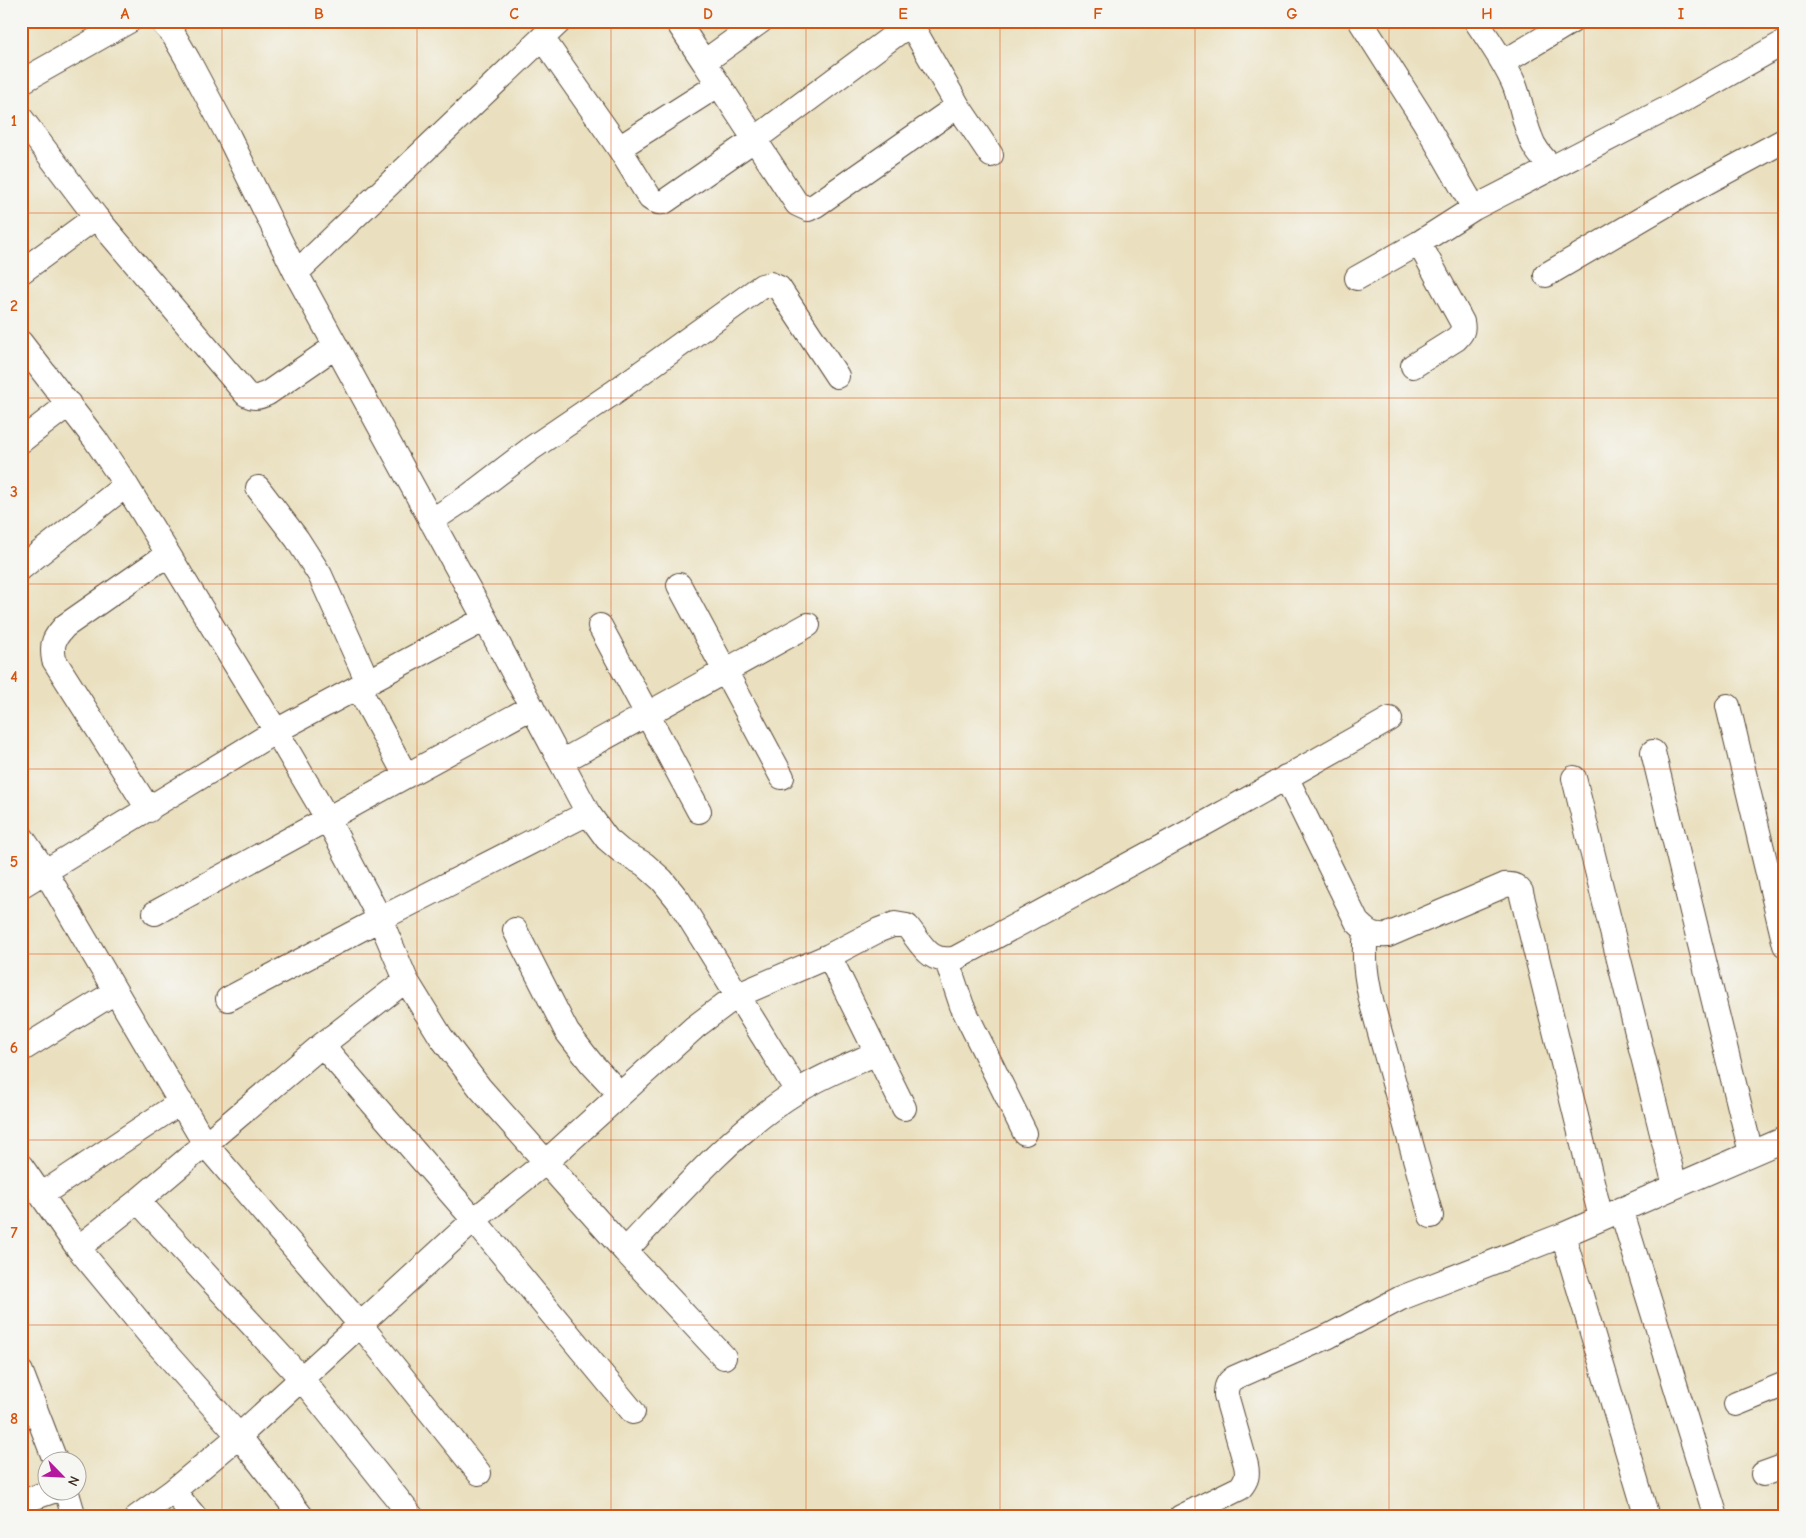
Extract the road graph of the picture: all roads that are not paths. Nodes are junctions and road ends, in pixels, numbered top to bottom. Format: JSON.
{"nodes":[{"id":1,"x":129,"y":21,"type":"edge"},
{"id":2,"x":161,"y":21,"type":"edge"},
{"id":3,"x":560,"y":21,"type":"edge"},
{"id":4,"x":678,"y":21,"type":"edge"},
{"id":5,"x":761,"y":21,"type":"edge"},
{"id":6,"x":1476,"y":21,"type":"edge"},
{"id":7,"x":1572,"y":21,"type":"edge"},
{"id":8,"x":910,"y":22,"type":"edge"},
{"id":9,"x":1361,"y":22,"type":"edge"},
{"id":10,"x":542,"y":38,"type":"junction"},
{"id":11,"x":1785,"y":42,"type":"edge"},
{"id":12,"x":704,"y":62,"type":"junction"},
{"id":13,"x":1504,"y":62,"type":"junction"},
{"id":14,"x":21,"y":82,"type":"edge"},
{"id":15,"x":718,"y":85,"type":"junction"},
{"id":16,"x":958,"y":106,"type":"junction"},
{"id":17,"x":21,"y":118,"type":"edge"},
{"id":18,"x":755,"y":139,"type":"junction"},
{"id":19,"x":1785,"y":140,"type":"edge"},
{"id":20,"x":619,"y":148,"type":"junction"},
{"id":21,"x":991,"y":155,"type":"dead end"},
{"id":22,"x":1552,"y":168,"type":"junction"},
{"id":23,"x":1474,"y":208,"type":"junction"},
{"id":24,"x":96,"y":217,"type":"junction"},
{"id":25,"x":1419,"y":242,"type":"junction"},
{"id":26,"x":21,"y":272,"type":"edge"},
{"id":27,"x":296,"y":273,"type":"junction"},
{"id":28,"x":1546,"y":274,"type":"dead end"},
{"id":29,"x":1357,"y":278,"type":"dead end"},
{"id":30,"x":21,"y":343,"type":"edge"},
{"id":31,"x":336,"y":346,"type":"junction"},
{"id":32,"x":1413,"y":366,"type":"dead end"},
{"id":33,"x":837,"y":376,"type":"dead end"},
{"id":34,"x":69,"y":404,"type":"junction"},
{"id":35,"x":21,"y":441,"type":"edge"},
{"id":36,"x":126,"y":485,"type":"junction"},
{"id":37,"x":258,"y":488,"type":"dead end"},
{"id":38,"x":431,"y":521,"type":"junction"},
{"id":39,"x":168,"y":554,"type":"junction"},
{"id":40,"x":21,"y":568,"type":"edge"},
{"id":41,"x":679,"y":585,"type":"dead end"},
{"id":42,"x":485,"y":619,"type":"junction"},
{"id":43,"x":808,"y":625,"type":"dead end"},
{"id":44,"x":600,"y":626,"type":"dead end"},
{"id":45,"x":724,"y":672,"type":"junction"},
{"id":46,"x":363,"y":684,"type":"junction"},
{"id":47,"x":1728,"y":706,"type":"dead end"},
{"id":48,"x":532,"y":707,"type":"junction"},
{"id":49,"x":648,"y":714,"type":"junction"},
{"id":50,"x":1390,"y":718,"type":"dead end"},
{"id":51,"x":276,"y":731,"type":"junction"},
{"id":52,"x":1653,"y":752,"type":"dead end"},
{"id":53,"x":561,"y":762,"type":"junction"},
{"id":54,"x":406,"y":776,"type":"junction"},
{"id":55,"x":782,"y":777,"type":"dead end"},
{"id":56,"x":1286,"y":777,"type":"junction"},
{"id":57,"x":1574,"y":778,"type":"dead end"},
{"id":58,"x":149,"y":810,"type":"junction"},
{"id":59,"x":699,"y":811,"type":"dead end"},
{"id":60,"x":588,"y":813,"type":"junction"},
{"id":61,"x":327,"y":818,"type":"junction"},
{"id":62,"x":21,"y":836,"type":"edge"},
{"id":63,"x":1776,"y":870,"type":"edge"},
{"id":64,"x":45,"y":871,"type":"junction"},
{"id":65,"x":21,"y":886,"type":"edge"},
{"id":66,"x":155,"y":913,"type":"dead end"},
{"id":67,"x":380,"y":919,"type":"junction"},
{"id":68,"x":515,"y":930,"type":"dead end"},
{"id":69,"x":1366,"y":931,"type":"junction"},
{"id":70,"x":1785,"y":945,"type":"edge"},
{"id":71,"x":829,"y":956,"type":"junction"},
{"id":72,"x":947,"y":960,"type":"junction"},
{"id":73,"x":406,"y":980,"type":"junction"},
{"id":74,"x":115,"y":992,"type":"junction"},
{"id":75,"x":736,"y":996,"type":"junction"},
{"id":76,"x":228,"y":999,"type":"dead end"},
{"id":77,"x":322,"y":1044,"type":"junction"},
{"id":78,"x":21,"y":1050,"type":"edge"},
{"id":79,"x":877,"y":1054,"type":"junction"},
{"id":80,"x":797,"y":1091,"type":"junction"},
{"id":81,"x":620,"y":1094,"type":"junction"},
{"id":82,"x":181,"y":1102,"type":"junction"},
{"id":83,"x":904,"y":1108,"type":"dead end"},
{"id":84,"x":1025,"y":1133,"type":"dead end"},
{"id":85,"x":1785,"y":1139,"type":"edge"},
{"id":86,"x":205,"y":1144,"type":"junction"},
{"id":87,"x":1751,"y":1153,"type":"junction"},
{"id":88,"x":546,"y":1161,"type":"junction"},
{"id":89,"x":21,"y":1166,"type":"edge"},
{"id":90,"x":1675,"y":1186,"type":"junction"},
{"id":91,"x":41,"y":1195,"type":"junction"},
{"id":92,"x":138,"y":1201,"type":"junction"},
{"id":93,"x":1611,"y":1214,"type":"junction"},
{"id":94,"x":1431,"y":1216,"type":"dead end"},
{"id":95,"x":474,"y":1220,"type":"junction"},
{"id":96,"x":1563,"y":1235,"type":"junction"},
{"id":97,"x":78,"y":1248,"type":"junction"},
{"id":98,"x":625,"y":1251,"type":"junction"},
{"id":99,"x":359,"y":1323,"type":"junction"},
{"id":100,"x":724,"y":1357,"type":"dead end"},
{"id":101,"x":21,"y":1372,"type":"edge"},
{"id":102,"x":301,"y":1378,"type":"junction"},
{"id":103,"x":1785,"y":1384,"type":"edge"},
{"id":104,"x":1736,"y":1404,"type":"dead end"},
{"id":105,"x":634,"y":1412,"type":"dead end"},
{"id":106,"x":239,"y":1436,"type":"junction"},
{"id":107,"x":51,"y":1450,"type":"edge"},
{"id":108,"x":479,"y":1473,"type":"dead end"},
{"id":109,"x":173,"y":1491,"type":"junction"},
{"id":110,"x":38,"y":1496,"type":"edge"},
{"id":111,"x":69,"y":1500,"type":"edge"},
{"id":112,"x":21,"y":1502,"type":"edge"},
{"id":113,"x":74,"y":1517,"type":"edge"},
{"id":114,"x":136,"y":1517,"type":"edge"},
{"id":115,"x":195,"y":1517,"type":"edge"},
{"id":116,"x":302,"y":1517,"type":"edge"},
{"id":117,"x":412,"y":1517,"type":"edge"},
{"id":118,"x":1181,"y":1517,"type":"edge"},
{"id":119,"x":1647,"y":1517,"type":"edge"},
{"id":120,"x":1716,"y":1517,"type":"edge"}],
"edges":[{"from":1,"to":14,"type":"street"},
{"from":2,"to":27,"type":"street"},
{"from":3,"to":10,"type":"street"},
{"from":4,"to":12,"type":"street"},
{"from":5,"to":12,"type":"street"},
{"from":6,"to":13,"type":"street"},
{"from":7,"to":13,"type":"street"},
{"from":8,"to":16,"type":"street"},
{"from":8,"to":18,"type":"street"},
{"from":9,"to":23,"type":"street"},
{"from":10,"to":20,"type":"street"},
{"from":10,"to":27,"type":"street"},
{"from":11,"to":22,"type":"street"},
{"from":12,"to":15,"type":"street"},
{"from":13,"to":22,"type":"street"},
{"from":15,"to":18,"type":"street"},
{"from":15,"to":20,"type":"street"},
{"from":16,"to":18,"type":"street"},
{"from":16,"to":21,"type":"street"},
{"from":17,"to":24,"type":"street"},
{"from":18,"to":20,"type":"street"},
{"from":19,"to":28,"type":"street"},
{"from":22,"to":23,"type":"street"},
{"from":23,"to":25,"type":"street"},
{"from":24,"to":26,"type":"street"},
{"from":24,"to":31,"type":"street"},
{"from":25,"to":29,"type":"street"},
{"from":25,"to":32,"type":"street"},
{"from":27,"to":31,"type":"street"},
{"from":30,"to":34,"type":"street"},
{"from":31,"to":38,"type":"street"},
{"from":33,"to":38,"type":"street"},
{"from":34,"to":35,"type":"street"},
{"from":34,"to":36,"type":"street"},
{"from":36,"to":39,"type":"street"},
{"from":36,"to":40,"type":"street"},
{"from":37,"to":46,"type":"street"},
{"from":38,"to":42,"type":"street"},
{"from":39,"to":51,"type":"street"},
{"from":39,"to":58,"type":"street"},
{"from":41,"to":45,"type":"street"},
{"from":42,"to":46,"type":"street"},
{"from":42,"to":48,"type":"street"},
{"from":43,"to":45,"type":"street"},
{"from":44,"to":49,"type":"street"},
{"from":45,"to":49,"type":"street"},
{"from":45,"to":55,"type":"street"},
{"from":46,"to":51,"type":"street"},
{"from":46,"to":54,"type":"street"},
{"from":47,"to":63,"type":"street"},
{"from":48,"to":53,"type":"street"},
{"from":48,"to":54,"type":"street"},
{"from":49,"to":53,"type":"street"},
{"from":49,"to":59,"type":"street"},
{"from":50,"to":56,"type":"street"},
{"from":51,"to":58,"type":"street"},
{"from":51,"to":61,"type":"street"},
{"from":52,"to":87,"type":"street"},
{"from":53,"to":60,"type":"street"},
{"from":54,"to":61,"type":"street"},
{"from":56,"to":69,"type":"street"},
{"from":56,"to":72,"type":"street"},
{"from":57,"to":90,"type":"street"},
{"from":58,"to":64,"type":"street"},
{"from":60,"to":67,"type":"street"},
{"from":60,"to":75,"type":"street"},
{"from":61,"to":66,"type":"street"},
{"from":61,"to":67,"type":"street"},
{"from":62,"to":64,"type":"street"},
{"from":63,"to":70,"type":"street"},
{"from":64,"to":65,"type":"street"},
{"from":64,"to":74,"type":"street"},
{"from":67,"to":73,"type":"street"},
{"from":67,"to":76,"type":"street"},
{"from":68,"to":81,"type":"street"},
{"from":69,"to":93,"type":"street"},
{"from":69,"to":94,"type":"street"},
{"from":71,"to":72,"type":"street"},
{"from":71,"to":75,"type":"street"},
{"from":71,"to":79,"type":"street"},
{"from":72,"to":84,"type":"street"},
{"from":73,"to":77,"type":"street"},
{"from":73,"to":88,"type":"street"},
{"from":74,"to":78,"type":"street"},
{"from":74,"to":82,"type":"street"},
{"from":75,"to":80,"type":"street"},
{"from":75,"to":81,"type":"street"},
{"from":77,"to":86,"type":"street"},
{"from":77,"to":95,"type":"street"},
{"from":79,"to":80,"type":"street"},
{"from":79,"to":83,"type":"street"},
{"from":80,"to":98,"type":"street"},
{"from":81,"to":88,"type":"street"},
{"from":82,"to":86,"type":"street"},
{"from":82,"to":91,"type":"street"},
{"from":85,"to":87,"type":"street"},
{"from":86,"to":92,"type":"street"},
{"from":86,"to":99,"type":"street"},
{"from":87,"to":90,"type":"street"},
{"from":88,"to":95,"type":"street"},
{"from":88,"to":98,"type":"street"},
{"from":89,"to":91,"type":"street"},
{"from":90,"to":93,"type":"street"},
{"from":91,"to":97,"type":"street"},
{"from":92,"to":97,"type":"street"},
{"from":92,"to":102,"type":"street"},
{"from":93,"to":96,"type":"street"},
{"from":93,"to":120,"type":"street"},
{"from":95,"to":99,"type":"street"},
{"from":95,"to":105,"type":"street"},
{"from":96,"to":118,"type":"street"},
{"from":96,"to":119,"type":"street"},
{"from":97,"to":106,"type":"street"},
{"from":98,"to":100,"type":"street"},
{"from":99,"to":102,"type":"street"},
{"from":99,"to":108,"type":"street"},
{"from":101,"to":107,"type":"street"},
{"from":102,"to":106,"type":"street"},
{"from":102,"to":117,"type":"street"},
{"from":103,"to":104,"type":"street"},
{"from":106,"to":109,"type":"street"},
{"from":106,"to":116,"type":"street"},
{"from":109,"to":114,"type":"street"},
{"from":109,"to":115,"type":"street"},
{"from":110,"to":112,"type":"street"},
{"from":111,"to":113,"type":"street"}]}
